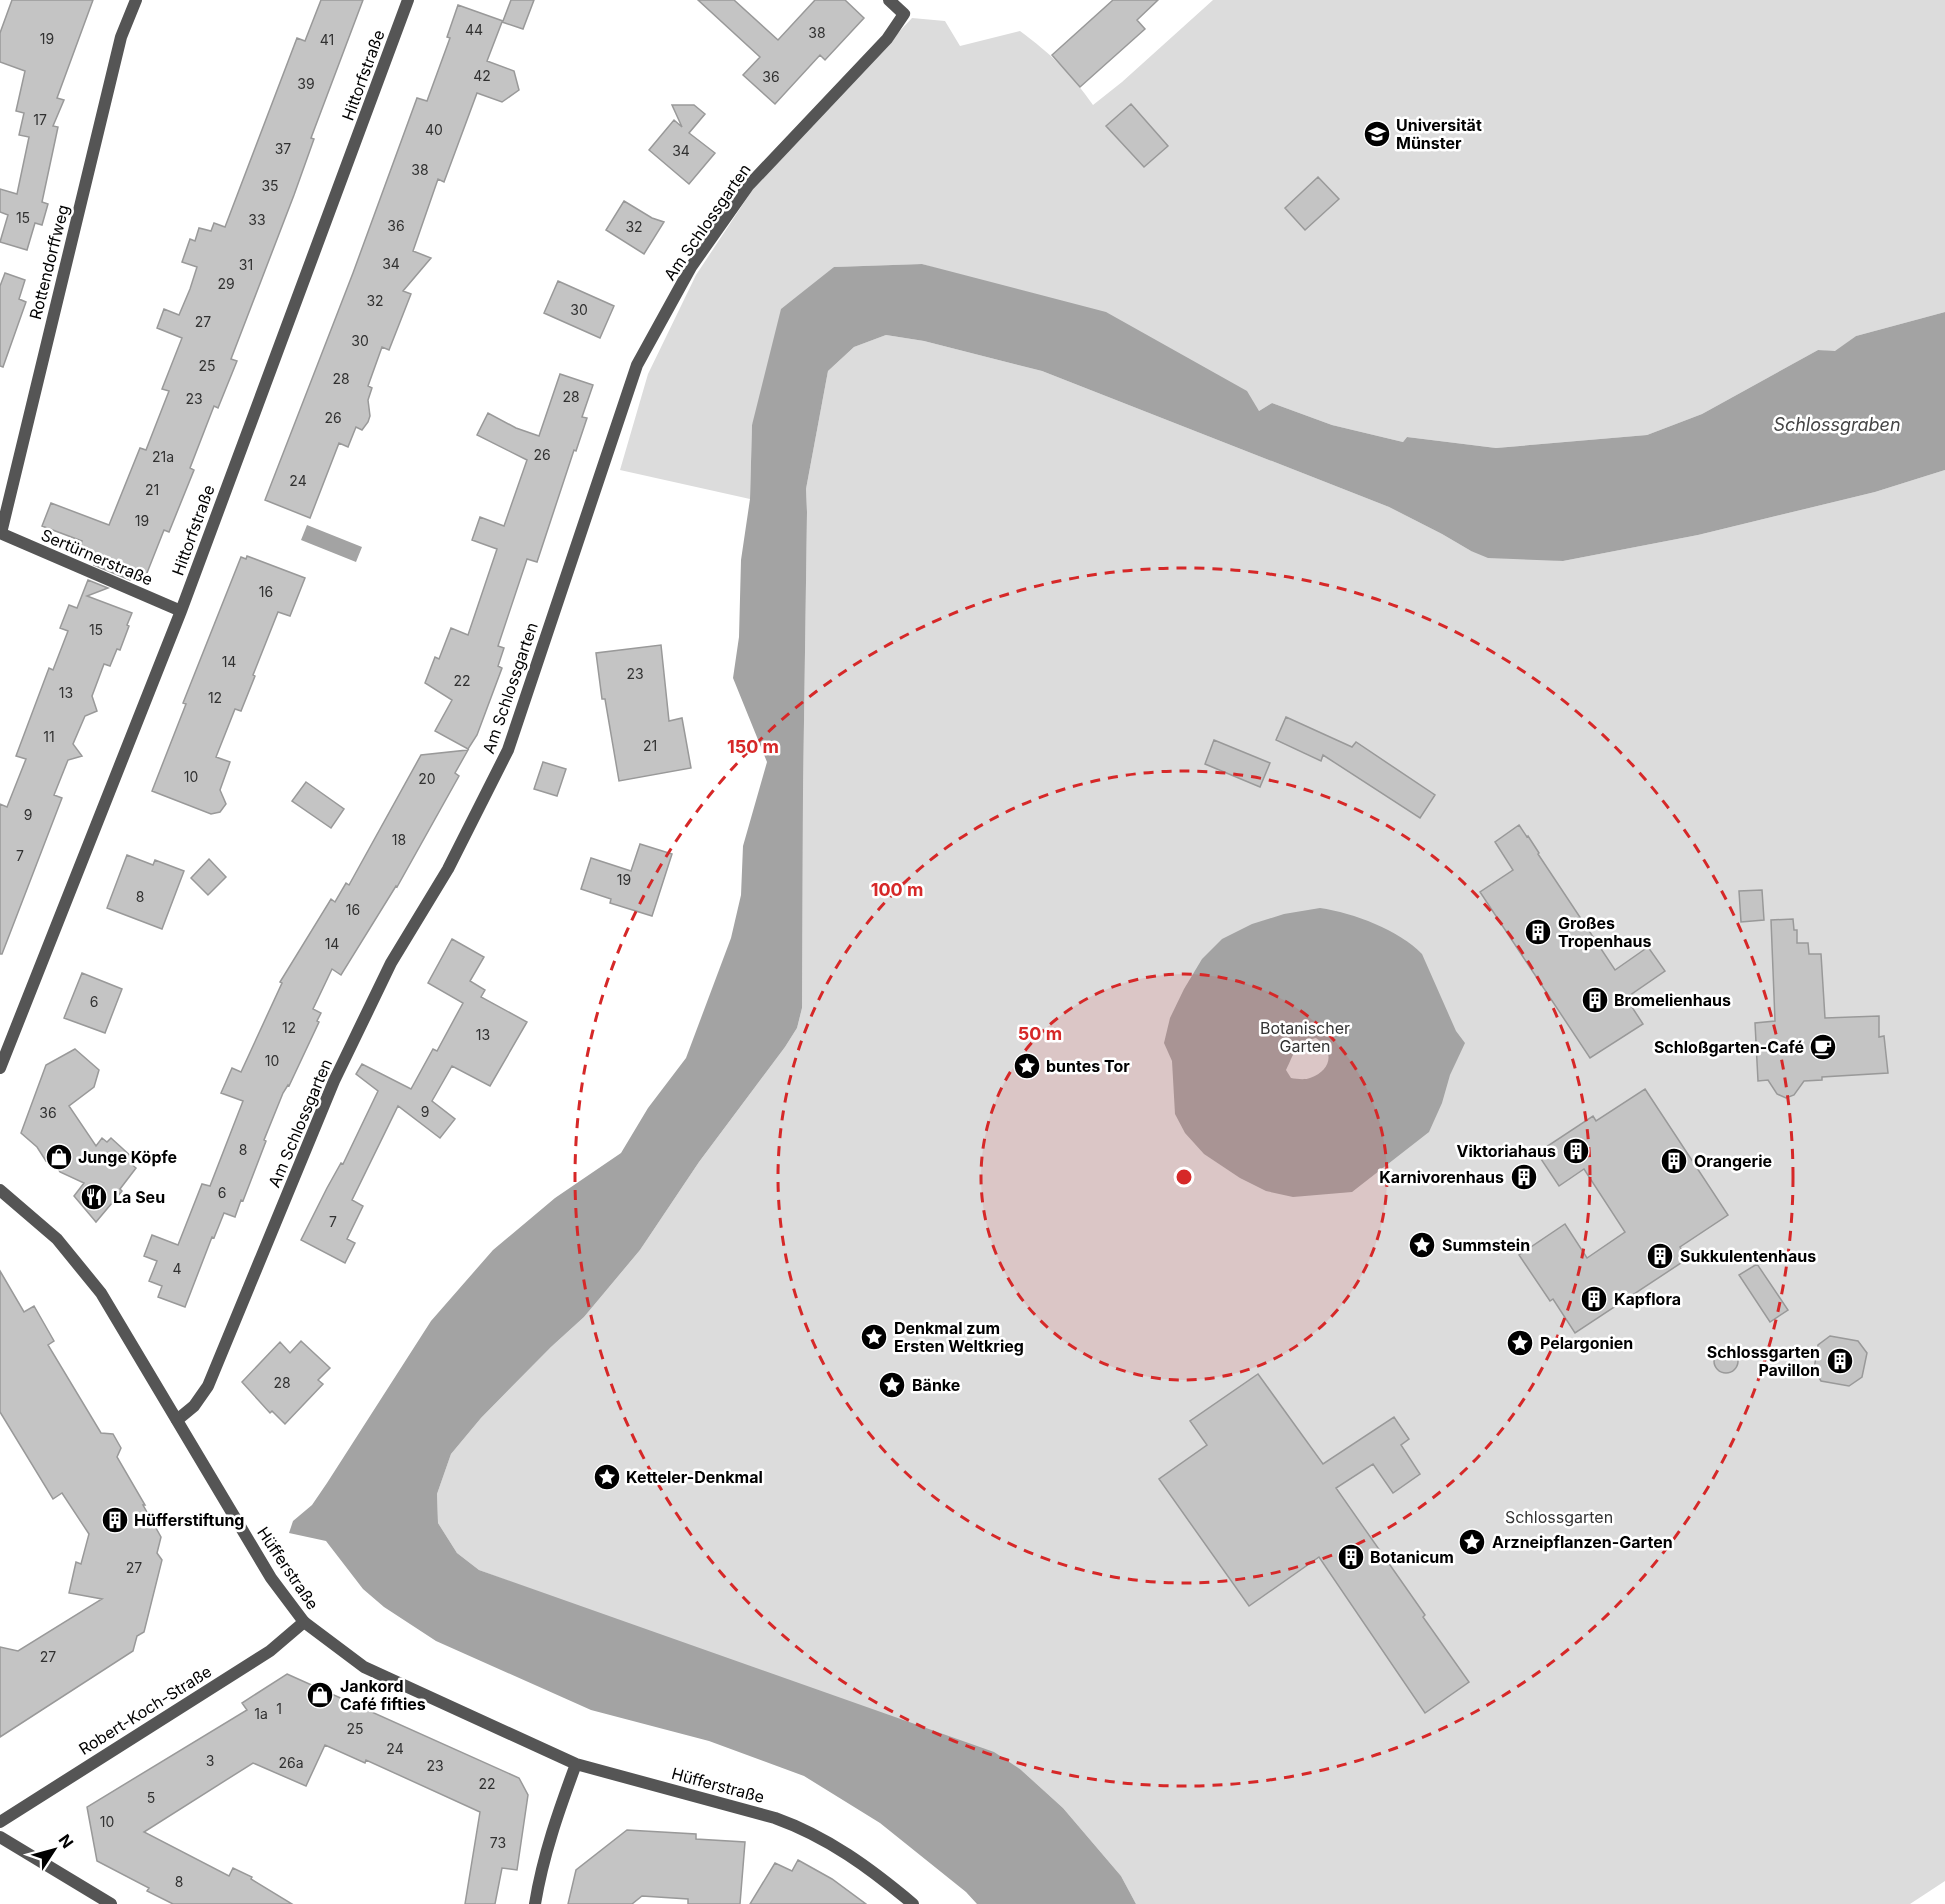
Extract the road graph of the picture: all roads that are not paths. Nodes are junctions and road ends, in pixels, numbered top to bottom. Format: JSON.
{"nodes":[{"id":1,"x":136,"y":0,"type":"edge"},
{"id":2,"x":408,"y":0,"type":"edge"},
{"id":3,"x":889,"y":0,"type":"edge"},
{"id":4,"x":0,"y":533,"type":"edge"},
{"id":5,"x":180,"y":611,"type":"junction"},
{"id":6,"x":0,"y":1068,"type":"edge"},
{"id":7,"x":0,"y":1190,"type":"edge"},
{"id":8,"x":177,"y":1420,"type":"junction"},
{"id":9,"x":304,"y":1622,"type":"junction"},
{"id":10,"x":576,"y":1764,"type":"junction"},
{"id":11,"x":0,"y":1822,"type":"edge"},
{"id":12,"x":0,"y":1837,"type":"edge"},
{"id":13,"x":111,"y":1904,"type":"edge"},
{"id":14,"x":534,"y":1904,"type":"edge"},
{"id":15,"x":913,"y":1904,"type":"edge"}],
"edges":[{"from":1,"to":4,"type":"street","name":"Rottendorffweg"},
{"from":2,"to":5,"type":"street","name":"Hittorfstraße"},
{"from":3,"to":8,"type":"street","name":"Am Schlossgarten"},
{"from":4,"to":5,"type":"street","name":"Sertürnerstraße"},
{"from":5,"to":6,"type":"street","name":"Hittorfstraße"},
{"from":7,"to":8,"type":"street","name":"Hüfferstraße"},
{"from":8,"to":9,"type":"street","name":"Hüfferstraße"},
{"from":9,"to":10,"type":"street","name":"Hüfferstraße"},
{"from":9,"to":11,"type":"street","name":"Robert-Koch-Straße"},
{"from":10,"to":14,"type":"street"},
{"from":10,"to":15,"type":"street","name":"Hüfferstraße"},
{"from":12,"to":13,"type":"street"}]}
